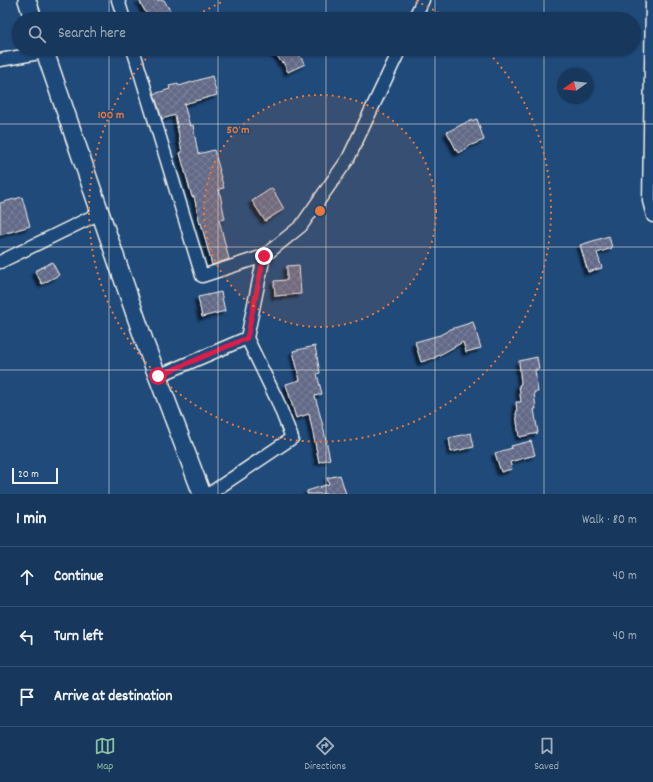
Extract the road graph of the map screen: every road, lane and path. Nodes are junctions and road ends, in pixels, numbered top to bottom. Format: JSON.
{"nodes":[{"id":1,"x":27,"y":0,"type":"edge"},
{"id":2,"x":118,"y":0,"type":"edge"},
{"id":3,"x":423,"y":0,"type":"edge"},
{"id":4,"x":652,"y":0,"type":"edge"},
{"id":5,"x":31,"y":12,"type":"edge"},
{"id":6,"x":122,"y":12,"type":"edge"},
{"id":7,"x":417,"y":12,"type":"edge"},
{"id":8,"x":20,"y":56,"type":"edge"},
{"id":9,"x":46,"y":56,"type":"edge"},
{"id":10,"x":135,"y":56,"type":"edge"},
{"id":11,"x":397,"y":56,"type":"edge"},
{"id":12,"x":0,"y":60,"type":"edge"},
{"id":13,"x":100,"y":213,"type":"junction"},
{"id":14,"x":653,"y":216,"type":"edge"},
{"id":15,"x":264,"y":256,"type":"junction"},
{"id":16,"x":0,"y":262,"type":"edge"},
{"id":17,"x":247,"y":338,"type":"junction"},
{"id":18,"x":158,"y":376,"type":"junction"},
{"id":19,"x":202,"y":494,"type":"edge"},
{"id":20,"x":209,"y":494,"type":"edge"}],
"edges":[{"from":1,"to":5,"type":"main road"},
{"from":2,"to":6,"type":"street"},
{"from":3,"to":7,"type":"street"},
{"from":4,"to":14,"type":"street"},
{"from":8,"to":12,"type":"street"},
{"from":9,"to":13,"type":"main road"},
{"from":10,"to":15,"type":"street"},
{"from":11,"to":15,"type":"street"},
{"from":13,"to":16,"type":"street"},
{"from":13,"to":18,"type":"main road"},
{"from":15,"to":17,"type":"street"},
{"from":17,"to":18,"type":"street"},
{"from":17,"to":20,"type":"street"},
{"from":18,"to":19,"type":"main road"}]}
